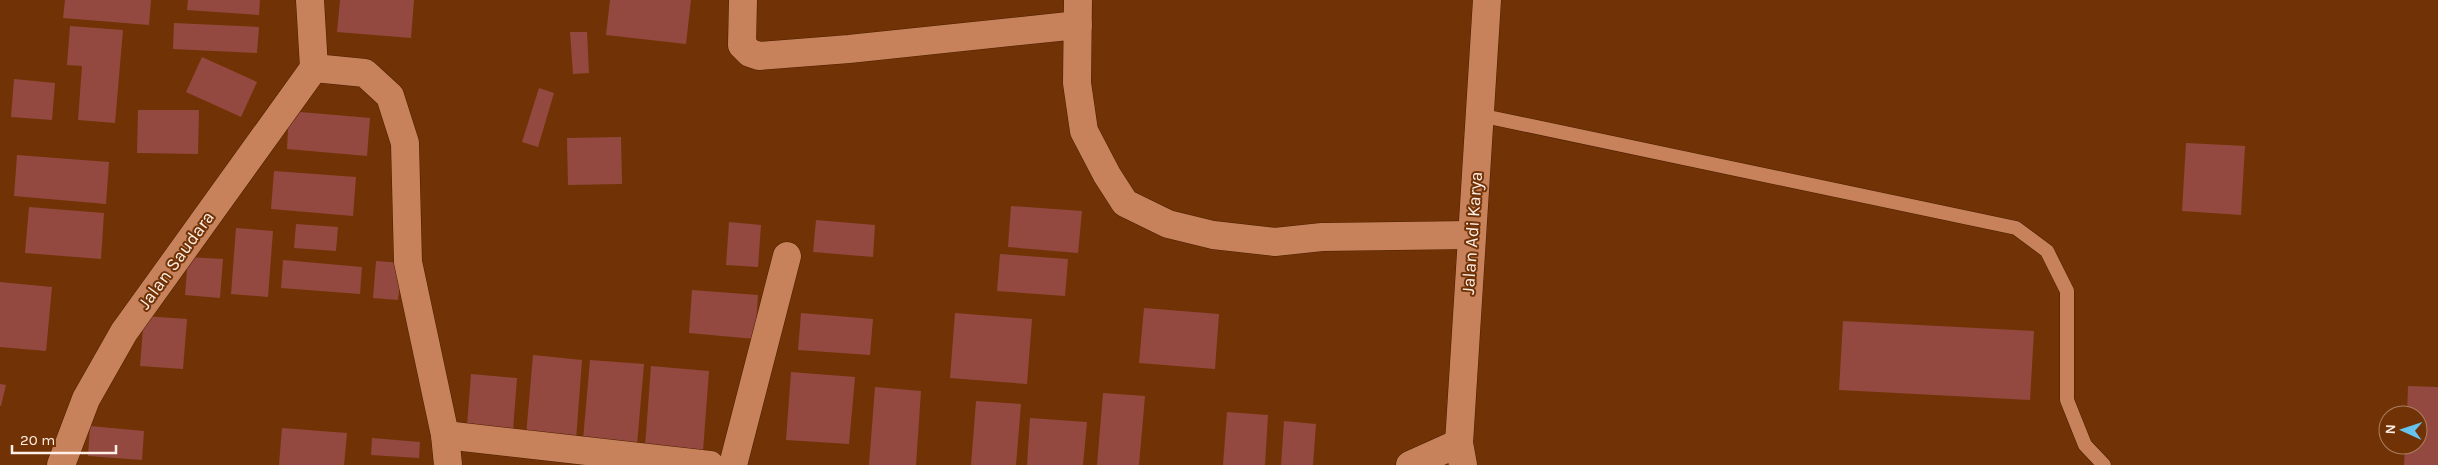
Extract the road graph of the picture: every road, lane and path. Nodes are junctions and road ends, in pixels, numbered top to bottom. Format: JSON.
{"nodes":[{"id":1,"x":310,"y":0,"type":"edge"},
{"id":2,"x":743,"y":0,"type":"edge"},
{"id":3,"x":1487,"y":0,"type":"edge"},
{"id":4,"x":1078,"y":13,"type":"edge"},
{"id":5,"x":314,"y":68,"type":"junction"},
{"id":6,"x":1479,"y":115,"type":"junction"},
{"id":7,"x":1471,"y":234,"type":"junction"},
{"id":8,"x":787,"y":256,"type":"dead end"},
{"id":9,"x":445,"y":435,"type":"junction"},
{"id":10,"x":1461,"y":454,"type":"edge"},
{"id":11,"x":61,"y":465,"type":"edge"},
{"id":12,"x":448,"y":465,"type":"edge"},
{"id":13,"x":710,"y":465,"type":"edge"},
{"id":14,"x":733,"y":465,"type":"edge"},
{"id":15,"x":1410,"y":465,"type":"edge"},
{"id":16,"x":2104,"y":465,"type":"edge"}],
"edges":[{"from":1,"to":5,"type":"street"},
{"from":2,"to":4,"type":"street"},
{"from":3,"to":6,"type":"street","name":"Jalan Adi Karya"},
{"from":4,"to":7,"type":"street"},
{"from":5,"to":9,"type":"street"},
{"from":5,"to":11,"type":"street","name":"Jalan Saudara"},
{"from":6,"to":7,"type":"street","name":"Jalan Adi Karya"},
{"from":6,"to":16,"type":"lane"},
{"from":7,"to":10,"type":"street","name":"Jalan Adi Karya"},
{"from":8,"to":14,"type":"street"},
{"from":9,"to":12,"type":"street"},
{"from":9,"to":13,"type":"street"},
{"from":10,"to":15,"type":"street"}]}
